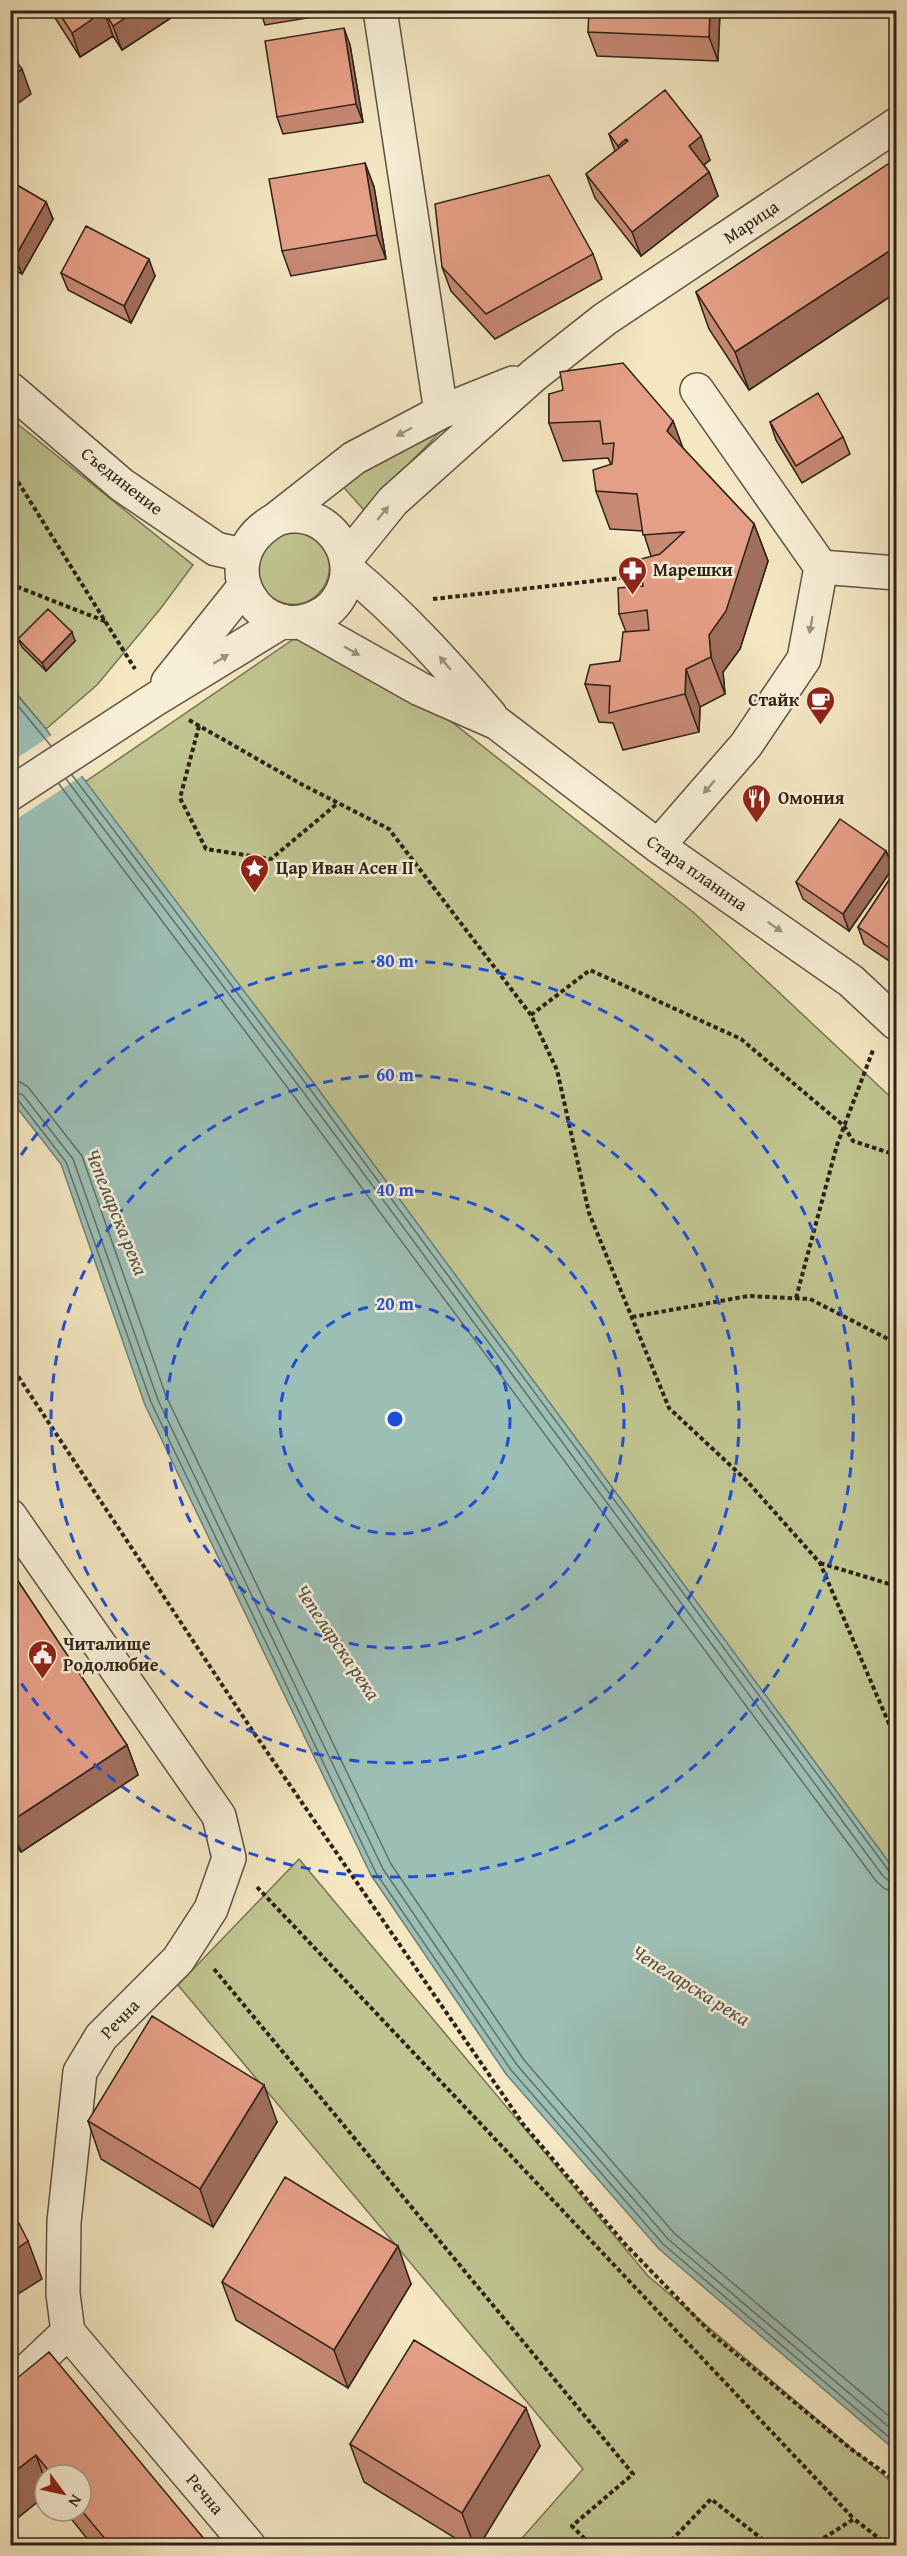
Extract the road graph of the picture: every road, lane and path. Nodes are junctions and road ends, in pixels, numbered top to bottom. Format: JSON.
{"nodes":[{"id":1,"x":380,"y":10,"type":"edge"},
{"id":2,"x":897,"y":125,"type":"edge"},
{"id":3,"x":534,"y":375,"type":"junction"},
{"id":4,"x":10,"y":389,"type":"edge"},
{"id":5,"x":697,"y":390,"type":"dead end"},
{"id":6,"x":441,"y":412,"type":"junction"},
{"id":7,"x":10,"y":469,"type":"edge"},
{"id":8,"x":274,"y":520,"type":"junction"},
{"id":9,"x":243,"y":555,"type":"junction"},
{"id":10,"x":347,"y":564,"type":"junction"},
{"id":11,"x":821,"y":567,"type":"junction"},
{"id":12,"x":897,"y":573,"type":"edge"},
{"id":13,"x":651,"y":575,"type":"edge"},
{"id":14,"x":10,"y":584,"type":"edge"},
{"id":15,"x":244,"y":587,"type":"junction"},
{"id":16,"x":426,"y":600,"type":"dead end"},
{"id":17,"x":108,"y":622,"type":"junction"},
{"id":18,"x":292,"y":622,"type":"junction"},
{"id":19,"x":154,"y":700,"type":"junction"},
{"id":20,"x":496,"y":723,"type":"junction"},
{"id":21,"x":199,"y":726,"type":"junction"},
{"id":22,"x":10,"y":794,"type":"edge"},
{"id":23,"x":338,"y":803,"type":"junction"},
{"id":24,"x":658,"y":846,"type":"junction"},
{"id":25,"x":531,"y":1015,"type":"junction"},
{"id":26,"x":892,"y":1019,"type":"edge"},
{"id":27,"x":844,"y":1126,"type":"junction"},
{"id":28,"x":897,"y":1155,"type":"edge"},
{"id":29,"x":796,"y":1298,"type":"junction"},
{"id":30,"x":632,"y":1317,"type":"junction"},
{"id":31,"x":897,"y":1335,"type":"edge"},
{"id":32,"x":10,"y":1364,"type":"edge"},
{"id":33,"x":10,"y":1516,"type":"edge"},
{"id":34,"x":820,"y":1563,"type":"junction"},
{"id":35,"x":897,"y":1586,"type":"edge"},
{"id":36,"x":897,"y":1740,"type":"edge"},
{"id":37,"x":229,"y":1858,"type":"junction"},
{"id":38,"x":190,"y":1941,"type":"junction"},
{"id":39,"x":68,"y":2332,"type":"junction"},
{"id":40,"x":10,"y":2387,"type":"edge"},
{"id":41,"x":897,"y":2481,"type":"edge"},
{"id":42,"x":854,"y":2518,"type":"junction"},
{"id":43,"x":249,"y":2546,"type":"edge"},
{"id":44,"x":592,"y":2546,"type":"edge"},
{"id":45,"x":666,"y":2546,"type":"edge"},
{"id":46,"x":771,"y":2546,"type":"edge"},
{"id":47,"x":811,"y":2546,"type":"edge"},
{"id":48,"x":889,"y":2546,"type":"edge"}],
"edges":[{"from":1,"to":6,"type":"street"},
{"from":2,"to":3,"type":"street","name":"Марица"},
{"from":3,"to":6,"type":"street"},
{"from":10,"to":3,"type":"street","one_way":true},
{"from":4,"to":9,"type":"street","name":"Съединение"},
{"from":5,"to":11,"type":"street"},
{"from":6,"to":8,"type":"street","one_way":true},
{"from":7,"to":17,"type":"path"},
{"from":8,"to":9,"type":"street"},
{"from":8,"to":10,"type":"street"},
{"from":9,"to":15,"type":"street"},
{"from":10,"to":18,"type":"street"},
{"from":20,"to":10,"type":"street","one_way":true},
{"from":11,"to":12,"type":"street"},
{"from":11,"to":24,"type":"street","one_way":true},
{"from":13,"to":16,"type":"path"},
{"from":14,"to":17,"type":"path"},
{"from":15,"to":18,"type":"street"},
{"from":15,"to":19,"type":"street"},
{"from":17,"to":19,"type":"path"},
{"from":19,"to":18,"type":"street","one_way":true},
{"from":18,"to":20,"type":"street","one_way":true},
{"from":19,"to":21,"type":"path"},
{"from":19,"to":22,"type":"street"},
{"from":20,"to":24,"type":"street","name":"Стара планина"},
{"from":21,"to":23,"type":"path"},
{"from":21,"to":23,"type":"path"},
{"from":23,"to":25,"type":"path"},
{"from":24,"to":26,"type":"street","name":"Стара планина","one_way":true},
{"from":25,"to":27,"type":"path"},
{"from":25,"to":30,"type":"path"},
{"from":26,"to":27,"type":"path"},
{"from":27,"to":28,"type":"path"},
{"from":27,"to":29,"type":"path"},
{"from":29,"to":30,"type":"path"},
{"from":29,"to":31,"type":"path"},
{"from":30,"to":34,"type":"path"},
{"from":32,"to":41,"type":"path"},
{"from":33,"to":37,"type":"street"},
{"from":34,"to":35,"type":"path"},
{"from":34,"to":36,"type":"path"},
{"from":37,"to":38,"type":"street","name":"Речна"},
{"from":37,"to":42,"type":"path"},
{"from":38,"to":39,"type":"street","name":"Речна"},
{"from":38,"to":44,"type":"path"},
{"from":39,"to":40,"type":"street"},
{"from":39,"to":43,"type":"street","name":"Речна"},
{"from":42,"to":47,"type":"path"},
{"from":42,"to":48,"type":"path"},
{"from":45,"to":46,"type":"path"}]}
